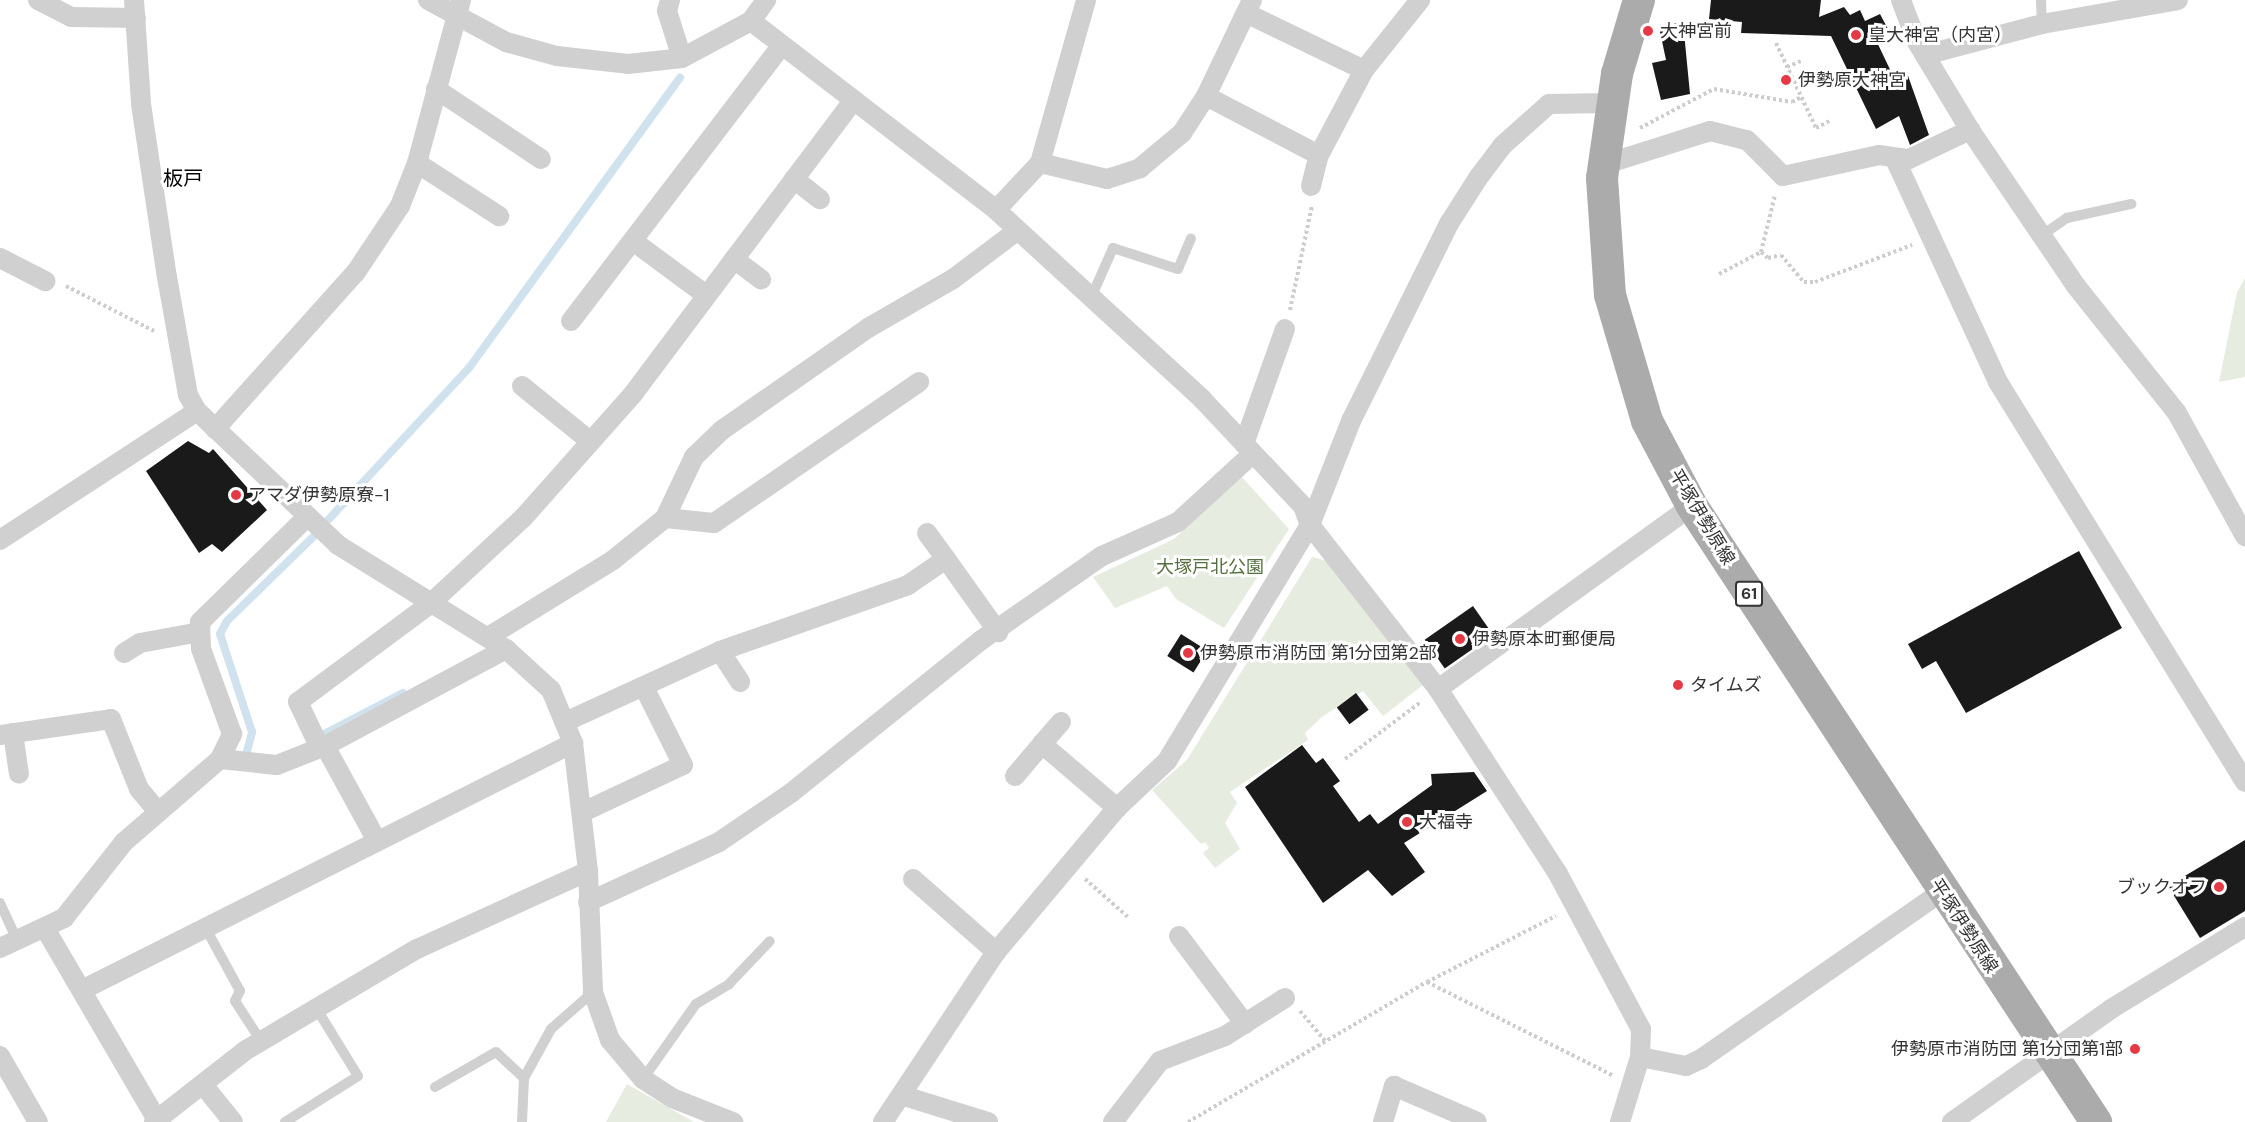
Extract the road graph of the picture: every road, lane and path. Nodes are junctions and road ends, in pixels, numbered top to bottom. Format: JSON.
{"nodes":[{"id":1,"x":38,"y":0,"type":"edge"},
{"id":2,"x":428,"y":0,"type":"edge"},
{"id":3,"x":670,"y":0,"type":"edge"},
{"id":4,"x":766,"y":0,"type":"edge"},
{"id":5,"x":1086,"y":0,"type":"edge"},
{"id":6,"x":1420,"y":0,"type":"edge"},
{"id":7,"x":1639,"y":0,"type":"edge"},
{"id":8,"x":1901,"y":0,"type":"edge"},
{"id":9,"x":2041,"y":0,"type":"edge"},
{"id":10,"x":2178,"y":0,"type":"edge"},
{"id":11,"x":1249,"y":6,"type":"edge"},
{"id":12,"x":458,"y":8,"type":"edge"},
{"id":13,"x":135,"y":9,"type":"edge"},
{"id":14,"x":751,"y":21,"type":"junction"},
{"id":15,"x":2042,"y":24,"type":"junction"},
{"id":16,"x":1776,"y":43,"type":"dead end"},
{"id":17,"x":781,"y":46,"type":"junction"},
{"id":18,"x":1925,"y":55,"type":"junction"},
{"id":19,"x":682,"y":58,"type":"junction"},
{"id":20,"x":1801,"y":61,"type":"dead end"},
{"id":21,"x":1787,"y":67,"type":"junction"},
{"id":22,"x":1364,"y":70,"type":"junction"},
{"id":23,"x":436,"y":89,"type":"junction"},
{"id":24,"x":1206,"y":96,"type":"junction"},
{"id":25,"x":1801,"y":98,"type":"junction"},
{"id":26,"x":853,"y":101,"type":"junction"},
{"id":27,"x":1611,"y":103,"type":"junction"},
{"id":28,"x":1829,"y":121,"type":"dead end"},
{"id":29,"x":1970,"y":130,"type":"junction"},
{"id":30,"x":1632,"y":132,"type":"dead end"},
{"id":31,"x":539,"y":150,"type":"dead end"},
{"id":32,"x":1319,"y":155,"type":"junction"},
{"id":33,"x":1894,"y":159,"type":"junction"},
{"id":34,"x":417,"y":163,"type":"junction"},
{"id":35,"x":1040,"y":163,"type":"junction"},
{"id":36,"x":1603,"y":165,"type":"junction"},
{"id":37,"x":1783,"y":176,"type":"junction"},
{"id":38,"x":794,"y":179,"type":"junction"},
{"id":39,"x":1311,"y":186,"type":"joint"},
{"id":40,"x":820,"y":199,"type":"dead end"},
{"id":41,"x":2132,"y":204,"type":"dead end"},
{"id":42,"x":996,"y":210,"type":"junction"},
{"id":43,"x":500,"y":216,"type":"dead end"},
{"id":44,"x":1018,"y":230,"type":"junction"},
{"id":45,"x":2041,"y":236,"type":"junction"},
{"id":46,"x":1929,"y":238,"type":"junction"},
{"id":47,"x":1191,"y":239,"type":"dead end"},
{"id":48,"x":633,"y":241,"type":"junction"},
{"id":49,"x":1761,"y":252,"type":"junction"},
{"id":50,"x":0,"y":258,"type":"edge"},
{"id":51,"x":734,"y":259,"type":"junction"},
{"id":52,"x":1719,"y":274,"type":"dead end"},
{"id":53,"x":761,"y":279,"type":"dead end"},
{"id":54,"x":45,"y":281,"type":"joint"},
{"id":55,"x":706,"y":295,"type":"junction"},
{"id":56,"x":1090,"y":300,"type":"junction"},
{"id":57,"x":572,"y":321,"type":"dead end"},
{"id":58,"x":1285,"y":329,"type":"joint"},
{"id":59,"x":178,"y":343,"type":"junction"},
{"id":60,"x":919,"y":382,"type":"dead end"},
{"id":61,"x":522,"y":386,"type":"dead end"},
{"id":62,"x":197,"y":411,"type":"junction"},
{"id":63,"x":215,"y":429,"type":"junction"},
{"id":64,"x":590,"y":441,"type":"junction"},
{"id":65,"x":1247,"y":450,"type":"junction"},
{"id":66,"x":1692,"y":506,"type":"junction"},
{"id":67,"x":307,"y":517,"type":"junction"},
{"id":68,"x":664,"y":518,"type":"junction"},
{"id":69,"x":1310,"y":525,"type":"junction"},
{"id":70,"x":927,"y":533,"type":"dead end"},
{"id":71,"x":2245,"y":536,"type":"edge"},
{"id":72,"x":0,"y":540,"type":"edge"},
{"id":73,"x":946,"y":559,"type":"junction"},
{"id":74,"x":430,"y":604,"type":"junction"},
{"id":75,"x":200,"y":632,"type":"junction"},
{"id":76,"x":998,"y":632,"type":"junction"},
{"id":77,"x":488,"y":637,"type":"junction"},
{"id":78,"x":506,"y":649,"type":"junction"},
{"id":79,"x":720,"y":651,"type":"junction"},
{"id":80,"x":124,"y":654,"type":"dead end"},
{"id":81,"x":740,"y":682,"type":"dead end"},
{"id":82,"x":644,"y":687,"type":"junction"},
{"id":83,"x":1438,"y":689,"type":"junction"},
{"id":84,"x":565,"y":722,"type":"junction"},
{"id":85,"x":1061,"y":722,"type":"dead end"},
{"id":86,"x":7,"y":734,"type":"edge"},
{"id":87,"x":573,"y":743,"type":"junction"},
{"id":88,"x":1042,"y":744,"type":"junction"},
{"id":89,"x":322,"y":746,"type":"junction"},
{"id":90,"x":220,"y":759,"type":"junction"},
{"id":91,"x":1346,"y":759,"type":"dead end"},
{"id":92,"x":19,"y":774,"type":"dead end"},
{"id":93,"x":1015,"y":776,"type":"dead end"},
{"id":94,"x":2245,"y":782,"type":"edge"},
{"id":95,"x":1117,"y":808,"type":"junction"},
{"id":96,"x":158,"y":812,"type":"junction"},
{"id":97,"x":583,"y":812,"type":"junction"},
{"id":98,"x":377,"y":841,"type":"junction"},
{"id":99,"x":1068,"y":864,"type":"junction"},
{"id":100,"x":588,"y":871,"type":"junction"},
{"id":101,"x":913,"y":879,"type":"dead end"},
{"id":102,"x":1941,"y":892,"type":"junction"},
{"id":103,"x":588,"y":902,"type":"junction"},
{"id":104,"x":0,"y":903,"type":"edge"},
{"id":105,"x":1576,"y":906,"type":"junction"},
{"id":106,"x":1128,"y":916,"type":"dead end"},
{"id":107,"x":206,"y":927,"type":"junction"},
{"id":108,"x":2245,"y":927,"type":"edge"},
{"id":109,"x":46,"y":930,"type":"junction"},
{"id":110,"x":1179,"y":936,"type":"dead end"},
{"id":111,"x":770,"y":940,"type":"dead end"},
{"id":112,"x":9,"y":945,"type":"edge"},
{"id":113,"x":996,"y":952,"type":"junction"},
{"id":114,"x":1427,"y":982,"type":"junction"},
{"id":115,"x":82,"y":990,"type":"junction"},
{"id":116,"x":593,"y":992,"type":"junction"},
{"id":117,"x":1285,"y":998,"type":"joint"},
{"id":118,"x":318,"y":1011,"type":"junction"},
{"id":119,"x":1245,"y":1024,"type":"junction"},
{"id":120,"x":261,"y":1041,"type":"junction"},
{"id":121,"x":1325,"y":1041,"type":"junction"},
{"id":122,"x":2047,"y":1052,"type":"junction"},
{"id":123,"x":0,"y":1056,"type":"edge"},
{"id":124,"x":1640,"y":1057,"type":"junction"},
{"id":125,"x":524,"y":1078,"type":"junction"},
{"id":126,"x":643,"y":1079,"type":"junction"},
{"id":127,"x":1632,"y":1085,"type":"junction"},
{"id":128,"x":204,"y":1086,"type":"junction"},
{"id":129,"x":435,"y":1087,"type":"dead end"},
{"id":130,"x":904,"y":1096,"type":"junction"},
{"id":131,"x":155,"y":1121,"type":"edge"},
{"id":132,"x":38,"y":1122,"type":"edge"},
{"id":133,"x":233,"y":1122,"type":"edge"},
{"id":134,"x":285,"y":1122,"type":"edge"},
{"id":135,"x":522,"y":1122,"type":"edge"},
{"id":136,"x":734,"y":1122,"type":"edge"},
{"id":137,"x":883,"y":1122,"type":"edge"},
{"id":138,"x":988,"y":1122,"type":"edge"},
{"id":139,"x":1113,"y":1122,"type":"edge"},
{"id":140,"x":1188,"y":1122,"type":"edge"},
{"id":141,"x":1383,"y":1122,"type":"edge"},
{"id":142,"x":1478,"y":1122,"type":"edge"},
{"id":143,"x":1620,"y":1122,"type":"edge"},
{"id":144,"x":1952,"y":1122,"type":"edge"},
{"id":145,"x":2096,"y":1122,"type":"edge"}],
"edges":[{"from":1,"to":13,"type":"street"},
{"from":2,"to":12,"type":"street"},
{"from":3,"to":19,"type":"street"},
{"from":4,"to":14,"type":"street"},
{"from":5,"to":35,"type":"street"},
{"from":6,"to":22,"type":"street"},
{"from":7,"to":27,"type":"main road","name":"平塚伊勢原線","number":"61"},
{"from":8,"to":18,"type":"street"},
{"from":9,"to":15,"type":"lane"},
{"from":10,"to":15,"type":"street"},
{"from":11,"to":22,"type":"street"},
{"from":11,"to":24,"type":"street"},
{"from":12,"to":19,"type":"street"},
{"from":12,"to":23,"type":"street"},
{"from":13,"to":59,"type":"street"},
{"from":14,"to":17,"type":"street"},
{"from":14,"to":19,"type":"street"},
{"from":15,"to":18,"type":"street"},
{"from":16,"to":21,"type":"path"},
{"from":17,"to":26,"type":"street"},
{"from":17,"to":48,"type":"street"},
{"from":18,"to":29,"type":"street"},
{"from":20,"to":21,"type":"path"},
{"from":21,"to":25,"type":"path"},
{"from":22,"to":32,"type":"street"},
{"from":23,"to":31,"type":"street"},
{"from":23,"to":34,"type":"street"},
{"from":24,"to":32,"type":"street"},
{"from":24,"to":35,"type":"street"},
{"from":25,"to":28,"type":"path"},
{"from":25,"to":30,"type":"path"},
{"from":26,"to":38,"type":"street"},
{"from":26,"to":42,"type":"street"},
{"from":27,"to":36,"type":"main road","name":"平塚伊勢原線","number":"61"},
{"from":27,"to":69,"type":"street"},
{"from":29,"to":33,"type":"street"},
{"from":29,"to":45,"type":"street"},
{"from":32,"to":39,"type":"street"},
{"from":33,"to":37,"type":"street"},
{"from":33,"to":46,"type":"street"},
{"from":34,"to":43,"type":"street"},
{"from":34,"to":63,"type":"street"},
{"from":35,"to":42,"type":"street"},
{"from":36,"to":37,"type":"street"},
{"from":36,"to":66,"type":"main road","name":"平塚伊勢原線","number":"61"},
{"from":37,"to":49,"type":"path"},
{"from":38,"to":40,"type":"street"},
{"from":38,"to":51,"type":"street"},
{"from":39,"to":58,"type":"path"},
{"from":41,"to":45,"type":"lane"},
{"from":42,"to":44,"type":"street"},
{"from":44,"to":56,"type":"street"},
{"from":44,"to":68,"type":"street"},
{"from":45,"to":71,"type":"street"},
{"from":46,"to":49,"type":"path"},
{"from":46,"to":94,"type":"street"},
{"from":47,"to":56,"type":"lane"},
{"from":48,"to":55,"type":"street"},
{"from":48,"to":57,"type":"street"},
{"from":49,"to":52,"type":"path"},
{"from":50,"to":54,"type":"street"},
{"from":51,"to":53,"type":"street"},
{"from":51,"to":55,"type":"street"},
{"from":54,"to":59,"type":"path"},
{"from":55,"to":64,"type":"street"},
{"from":56,"to":65,"type":"street"},
{"from":58,"to":65,"type":"street"},
{"from":59,"to":62,"type":"street"},
{"from":60,"to":68,"type":"street"},
{"from":61,"to":64,"type":"street"},
{"from":62,"to":63,"type":"street"},
{"from":62,"to":72,"type":"street"},
{"from":63,"to":67,"type":"street"},
{"from":64,"to":74,"type":"street"},
{"from":65,"to":69,"type":"street"},
{"from":65,"to":76,"type":"street"},
{"from":66,"to":83,"type":"street"},
{"from":66,"to":102,"type":"main road","name":"平塚伊勢原線","number":"61"},
{"from":67,"to":74,"type":"street"},
{"from":67,"to":75,"type":"street"},
{"from":68,"to":77,"type":"street"},
{"from":69,"to":83,"type":"street"},
{"from":69,"to":95,"type":"street"},
{"from":70,"to":73,"type":"street"},
{"from":73,"to":76,"type":"street"},
{"from":73,"to":79,"type":"street"},
{"from":74,"to":77,"type":"street"},
{"from":74,"to":89,"type":"street"},
{"from":75,"to":80,"type":"street"},
{"from":75,"to":90,"type":"street"},
{"from":76,"to":103,"type":"street"},
{"from":77,"to":78,"type":"street"},
{"from":78,"to":84,"type":"street"},
{"from":78,"to":89,"type":"street"},
{"from":79,"to":81,"type":"street"},
{"from":79,"to":82,"type":"street"},
{"from":82,"to":84,"type":"street"},
{"from":82,"to":97,"type":"street"},
{"from":83,"to":91,"type":"path"},
{"from":83,"to":105,"type":"street"},
{"from":84,"to":87,"type":"street"},
{"from":85,"to":88,"type":"street"},
{"from":86,"to":92,"type":"street"},
{"from":86,"to":96,"type":"street"},
{"from":87,"to":97,"type":"street"},
{"from":87,"to":98,"type":"street"},
{"from":88,"to":93,"type":"street"},
{"from":88,"to":95,"type":"street"},
{"from":89,"to":90,"type":"street"},
{"from":89,"to":98,"type":"street"},
{"from":90,"to":96,"type":"street"},
{"from":95,"to":99,"type":"street"},
{"from":96,"to":109,"type":"street"},
{"from":97,"to":100,"type":"street"},
{"from":98,"to":107,"type":"street"},
{"from":99,"to":106,"type":"path"},
{"from":99,"to":113,"type":"street"},
{"from":100,"to":103,"type":"street"},
{"from":100,"to":118,"type":"street"},
{"from":101,"to":113,"type":"street"},
{"from":102,"to":122,"type":"main road","name":"平塚伊勢原線","number":"61"},
{"from":102,"to":124,"type":"street"},
{"from":103,"to":116,"type":"street"},
{"from":104,"to":112,"type":"lane"},
{"from":105,"to":114,"type":"path"},
{"from":105,"to":124,"type":"street"},
{"from":107,"to":115,"type":"street"},
{"from":107,"to":120,"type":"lane"},
{"from":108,"to":122,"type":"street"},
{"from":109,"to":112,"type":"street"},
{"from":109,"to":115,"type":"street"},
{"from":110,"to":119,"type":"street"},
{"from":111,"to":126,"type":"lane"},
{"from":113,"to":130,"type":"street"},
{"from":114,"to":121,"type":"path"},
{"from":114,"to":127,"type":"path"},
{"from":115,"to":131,"type":"street"},
{"from":116,"to":125,"type":"lane"},
{"from":116,"to":126,"type":"street"},
{"from":117,"to":119,"type":"street"},
{"from":117,"to":121,"type":"path"},
{"from":118,"to":120,"type":"street"},
{"from":118,"to":134,"type":"lane"},
{"from":119,"to":139,"type":"street"},
{"from":120,"to":128,"type":"street"},
{"from":121,"to":140,"type":"path"},
{"from":122,"to":144,"type":"street"},
{"from":122,"to":145,"type":"main road","name":"平塚伊勢原線","number":"61"},
{"from":123,"to":132,"type":"street"},
{"from":124,"to":127,"type":"street"},
{"from":125,"to":129,"type":"lane"},
{"from":125,"to":135,"type":"lane"},
{"from":126,"to":136,"type":"street"},
{"from":127,"to":143,"type":"street"},
{"from":128,"to":131,"type":"street"},
{"from":128,"to":133,"type":"street"},
{"from":130,"to":137,"type":"street"},
{"from":130,"to":138,"type":"street"},
{"from":141,"to":142,"type":"street"}]}
